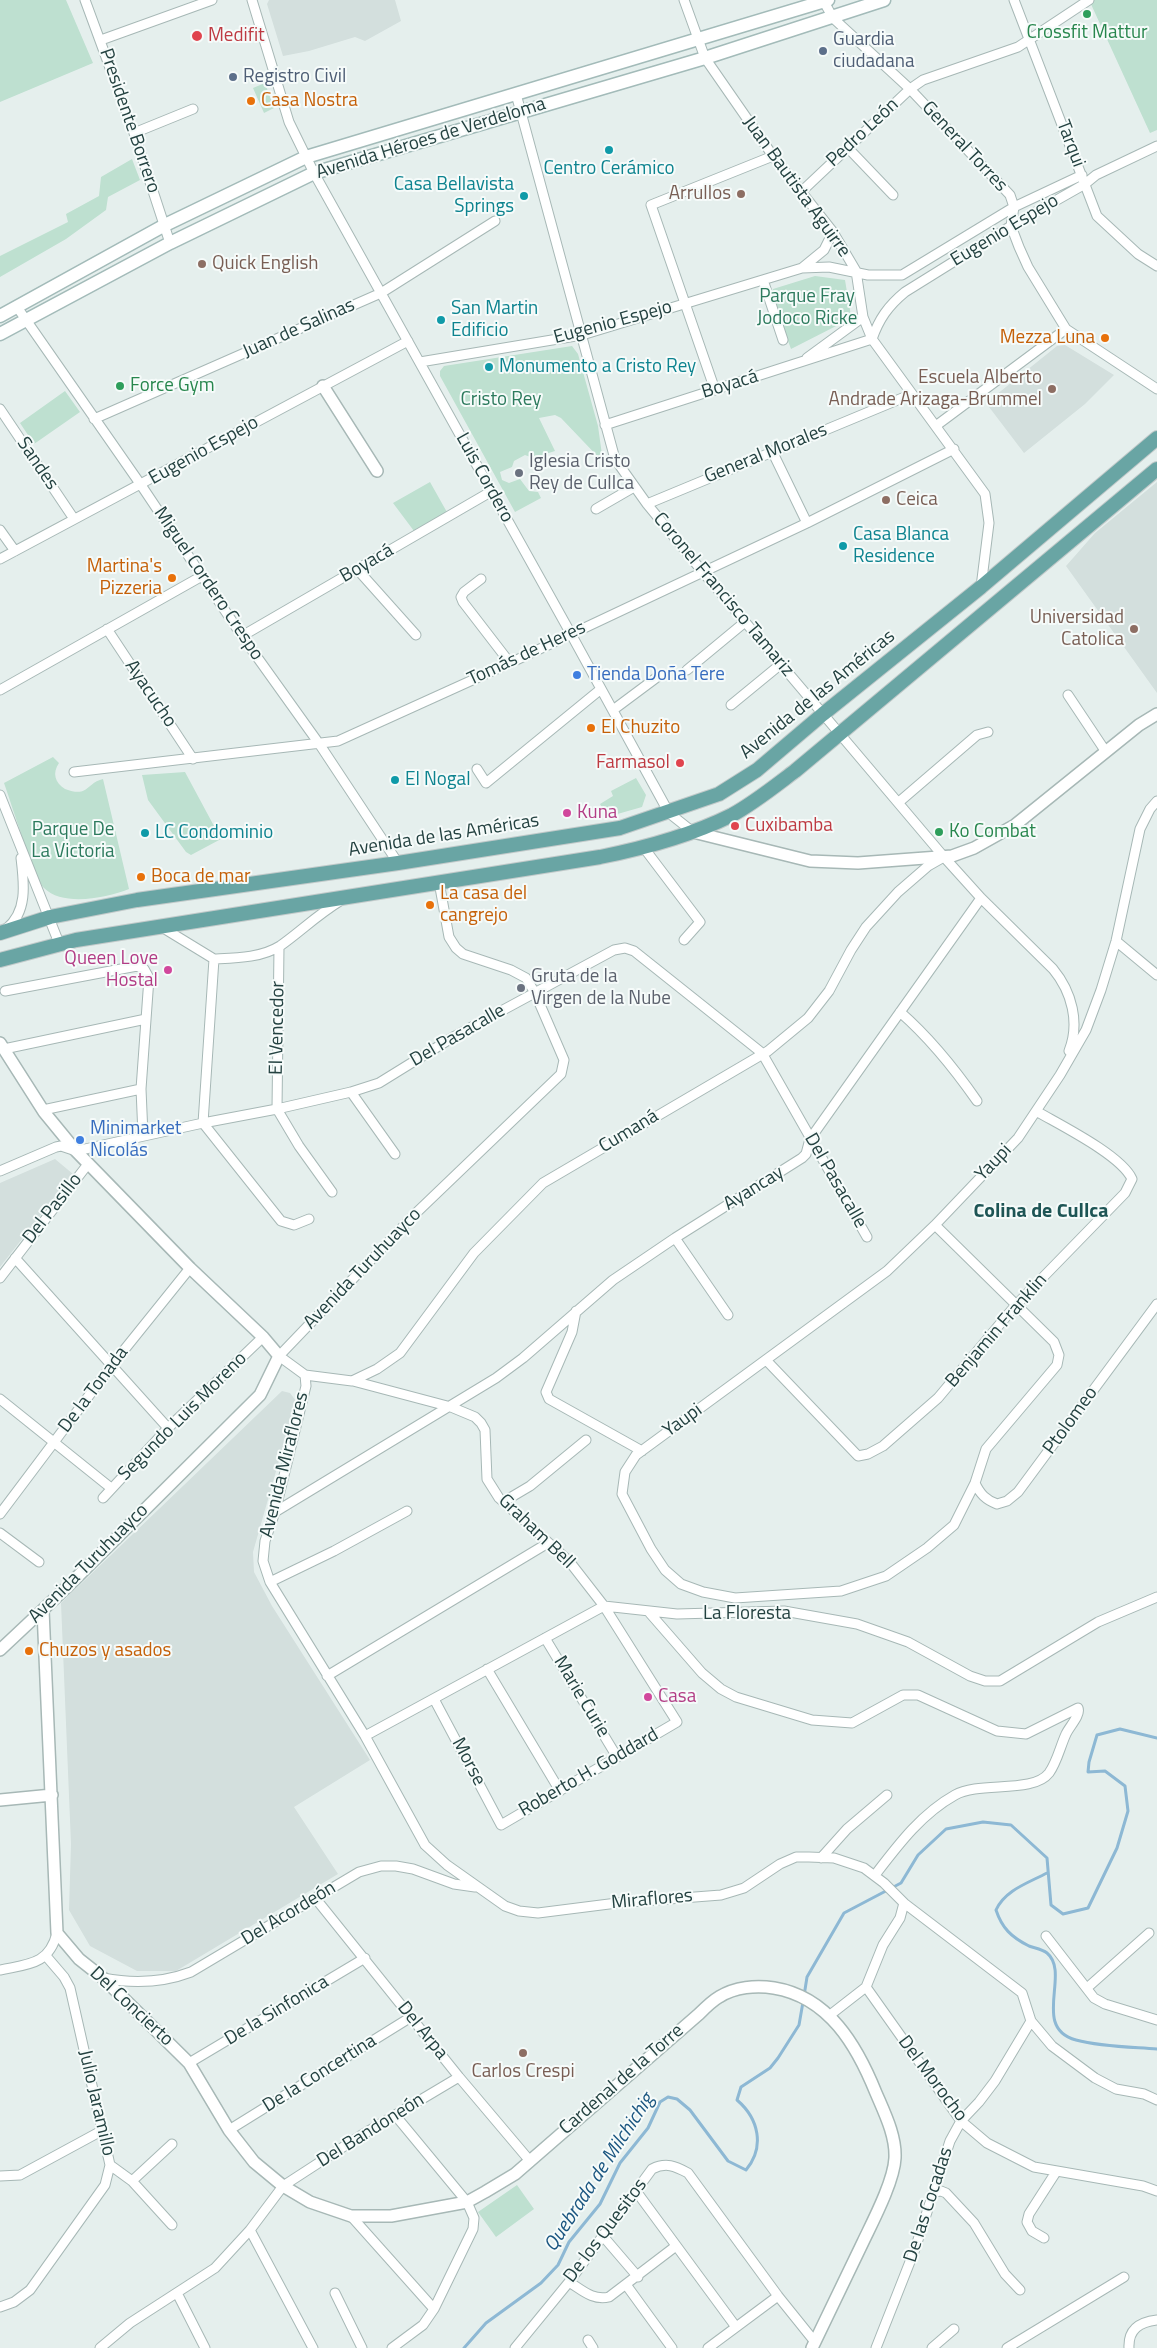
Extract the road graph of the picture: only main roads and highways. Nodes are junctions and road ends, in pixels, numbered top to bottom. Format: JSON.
{"nodes":[{"id":1,"x":825,"y":0,"type":"edge"},
{"id":2,"x":884,"y":0,"type":"edge"},
{"id":3,"x":0,"y":316,"type":"edge"},
{"id":4,"x":0,"y":334,"type":"edge"},
{"id":5,"x":1157,"y":438,"type":"edge"},
{"id":6,"x":1157,"y":469,"type":"edge"},
{"id":7,"x":2,"y":932,"type":"edge"},
{"id":8,"x":1,"y":961,"type":"edge"}],
"edges":[{"from":1,"to":3,"type":"main road","name":"Avenida Héroes de Verdeloma"},
{"from":2,"to":4,"type":"main road","name":"Avenida Héroes de Verdeloma"},
{"from":5,"to":7,"type":"main road","name":"Avenida de las Américas"},
{"from":6,"to":8,"type":"main road"}]}
